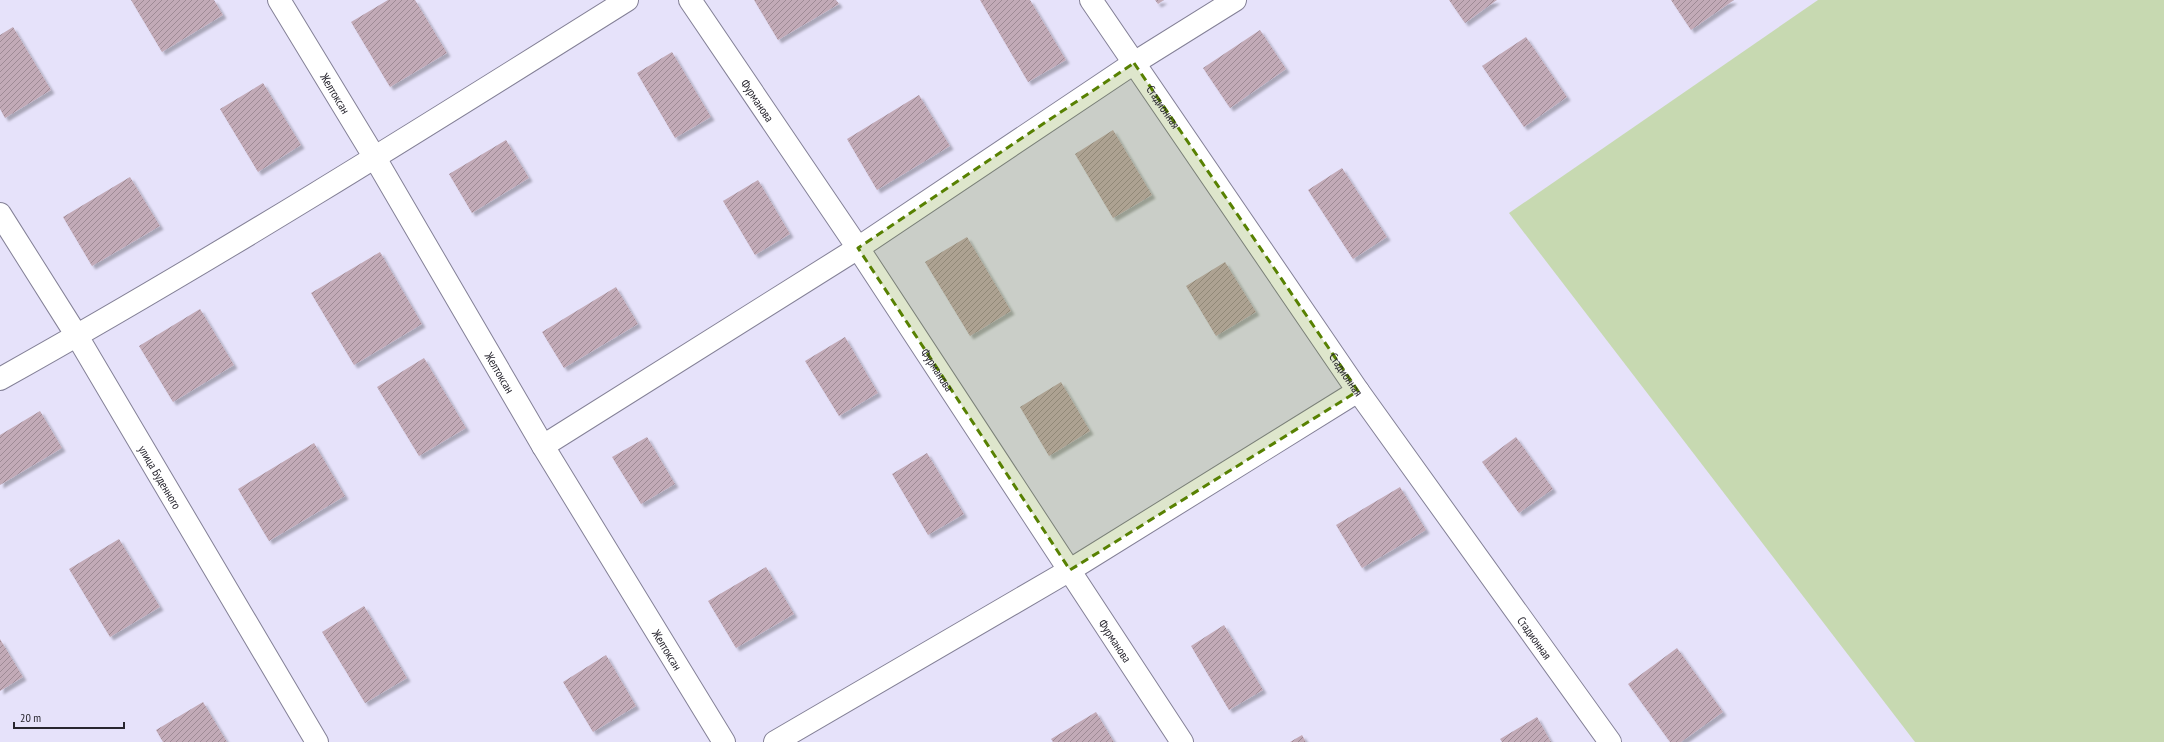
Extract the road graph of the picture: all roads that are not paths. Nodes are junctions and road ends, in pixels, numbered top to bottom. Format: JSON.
{"nodes":[{"id":1,"x":279,"y":0,"type":"edge"},
{"id":2,"x":627,"y":0,"type":"edge"},
{"id":3,"x":690,"y":0,"type":"edge"},
{"id":4,"x":1090,"y":0,"type":"edge"},
{"id":5,"x":1235,"y":0,"type":"edge"},
{"id":6,"x":1134,"y":63,"type":"junction"},
{"id":7,"x":375,"y":158,"type":"junction"},
{"id":8,"x":0,"y":214,"type":"edge"},
{"id":9,"x":858,"y":248,"type":"junction"},
{"id":10,"x":77,"y":336,"type":"junction"},
{"id":11,"x":0,"y":379,"type":"edge"},
{"id":12,"x":1358,"y":391,"type":"junction"},
{"id":13,"x":544,"y":446,"type":"junction"},
{"id":14,"x":1070,"y":570,"type":"junction"},
{"id":15,"x":317,"y":742,"type":"edge"},
{"id":16,"x":724,"y":742,"type":"edge"},
{"id":17,"x":775,"y":742,"type":"edge"},
{"id":18,"x":1182,"y":742,"type":"edge"},
{"id":19,"x":1610,"y":742,"type":"edge"}],
"edges":[{"from":1,"to":7,"type":"street","name":"Желтоксан"},
{"from":2,"to":7,"type":"street"},
{"from":3,"to":9,"type":"street","name":"Фурманова"},
{"from":4,"to":6,"type":"street","name":"Стадионная"},
{"from":5,"to":6,"type":"street"},
{"from":6,"to":9,"type":"street"},
{"from":6,"to":12,"type":"street","name":"Стадионная"},
{"from":7,"to":10,"type":"street"},
{"from":7,"to":13,"type":"street","name":"Желтоксан"},
{"from":8,"to":10,"type":"street","name":"улица Буденного"},
{"from":9,"to":13,"type":"street"},
{"from":9,"to":14,"type":"street","name":"Фурманова"},
{"from":10,"to":11,"type":"street"},
{"from":10,"to":15,"type":"street","name":"улица Буденного"},
{"from":12,"to":14,"type":"street"},
{"from":12,"to":19,"type":"street","name":"Стадионная"},
{"from":13,"to":16,"type":"street","name":"Желтоксан"},
{"from":14,"to":17,"type":"street"},
{"from":14,"to":18,"type":"street","name":"Фурманова"}]}
